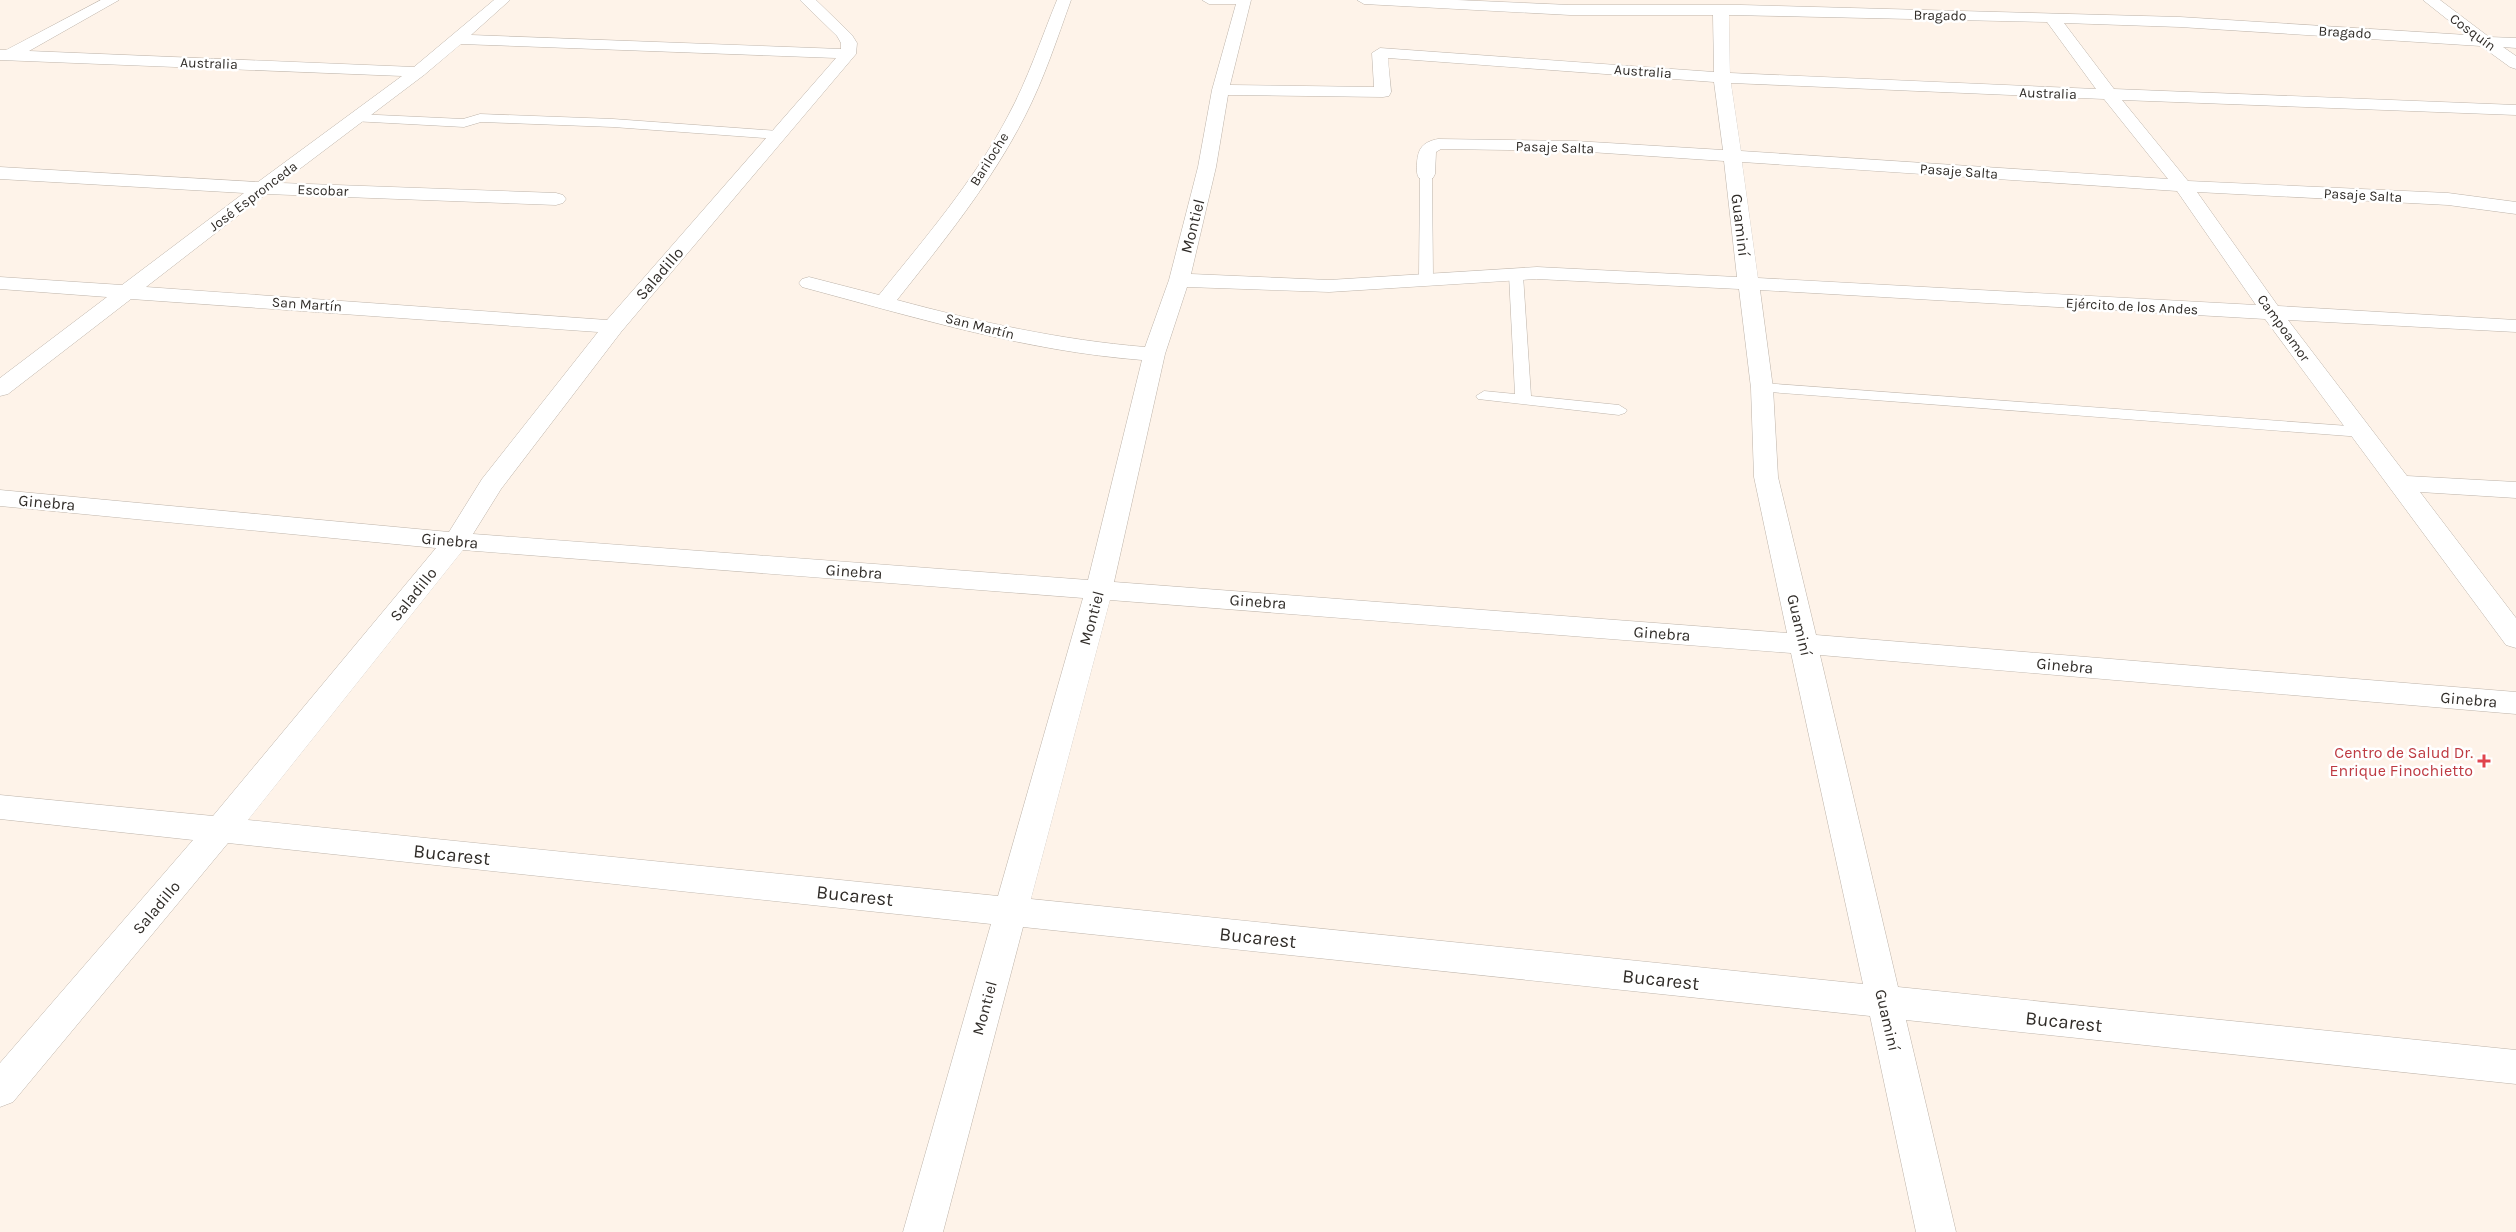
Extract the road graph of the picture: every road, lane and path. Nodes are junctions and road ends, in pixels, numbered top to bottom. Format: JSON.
{"nodes":[{"id":1,"x":112,"y":0,"type":"edge"},
{"id":2,"x":503,"y":0,"type":"edge"},
{"id":3,"x":807,"y":0,"type":"edge"},
{"id":4,"x":1064,"y":0,"type":"edge"},
{"id":5,"x":1209,"y":0,"type":"edge"},
{"id":6,"x":1232,"y":0,"type":"edge"},
{"id":7,"x":1244,"y":0,"type":"edge"},
{"id":8,"x":1364,"y":0,"type":"edge"},
{"id":9,"x":2430,"y":0,"type":"edge"},
{"id":10,"x":2167,"y":8,"type":"dead end"},
{"id":11,"x":1721,"y":10,"type":"junction"},
{"id":12,"x":2052,"y":18,"type":"junction"},
{"id":13,"x":2180,"y":22,"type":"junction"},
{"id":14,"x":457,"y":39,"type":"junction"},
{"id":15,"x":2486,"y":40,"type":"junction"},
{"id":16,"x":2516,"y":44,"type":"edge"},
{"id":17,"x":848,"y":54,"type":"junction"},
{"id":18,"x":4,"y":57,"type":"edge"},
{"id":19,"x":2516,"y":64,"type":"edge"},
{"id":20,"x":418,"y":72,"type":"junction"},
{"id":21,"x":1722,"y":76,"type":"junction"},
{"id":22,"x":1220,"y":90,"type":"junction"},
{"id":23,"x":2109,"y":95,"type":"junction"},
{"id":24,"x":2516,"y":110,"type":"edge"},
{"id":25,"x":356,"y":118,"type":"junction"},
{"id":26,"x":778,"y":135,"type":"junction"},
{"id":27,"x":1732,"y":156,"type":"junction"},
{"id":28,"x":0,"y":173,"type":"edge"},
{"id":29,"x":1426,"y":174,"type":"joint"},
{"id":30,"x":2183,"y":186,"type":"junction"},
{"id":31,"x":262,"y":188,"type":"junction"},
{"id":32,"x":556,"y":199,"type":"dead end"},
{"id":33,"x":2516,"y":208,"type":"edge"},
{"id":34,"x":1516,"y":275,"type":"junction"},
{"id":35,"x":1426,"y":278,"type":"junction"},
{"id":36,"x":1179,"y":280,"type":"junction"},
{"id":37,"x":0,"y":282,"type":"edge"},
{"id":38,"x":809,"y":283,"type":"dead end"},
{"id":39,"x":1748,"y":285,"type":"junction"},
{"id":40,"x":130,"y":291,"type":"junction"},
{"id":41,"x":885,"y":302,"type":"junction"},
{"id":42,"x":2272,"y":313,"type":"junction"},
{"id":43,"x":2516,"y":326,"type":"edge"},
{"id":44,"x":613,"y":327,"type":"junction"},
{"id":45,"x":1154,"y":354,"type":"junction"},
{"id":46,"x":0,"y":388,"type":"edge"},
{"id":47,"x":1762,"y":388,"type":"junction"},
{"id":48,"x":1484,"y":396,"type":"dead end"},
{"id":49,"x":1523,"y":400,"type":"junction"},
{"id":50,"x":1619,"y":410,"type":"dead end"},
{"id":51,"x":2362,"y":432,"type":"junction"},
{"id":52,"x":2400,"y":483,"type":"junction"},
{"id":53,"x":2516,"y":490,"type":"edge"},
{"id":54,"x":0,"y":498,"type":"edge"},
{"id":55,"x":456,"y":540,"type":"junction"},
{"id":56,"x":1099,"y":589,"type":"junction"},
{"id":57,"x":2516,"y":638,"type":"edge"},
{"id":58,"x":1804,"y":644,"type":"junction"},
{"id":59,"x":2516,"y":703,"type":"edge"},
{"id":60,"x":0,"y":807,"type":"edge"},
{"id":61,"x":220,"y":830,"type":"junction"},
{"id":62,"x":1011,"y":911,"type":"junction"},
{"id":63,"x":1884,"y":1002,"type":"junction"},
{"id":64,"x":2516,"y":1067,"type":"edge"},
{"id":65,"x":0,"y":1090,"type":"edge"},
{"id":66,"x":923,"y":1232,"type":"edge"},
{"id":67,"x":1936,"y":1232,"type":"edge"}],
"edges":[{"from":1,"to":18,"type":"street"},
{"from":2,"to":14,"type":"street","name":"José Espronceda"},
{"from":3,"to":17,"type":"street"},
{"from":4,"to":41,"type":"street","name":"Bariloche"},
{"from":5,"to":6,"type":"street"},
{"from":7,"to":22,"type":"street","name":"Montiel"},
{"from":8,"to":11,"type":"street","name":"Bragado"},
{"from":9,"to":15,"type":"street","name":"Cosquín"},
{"from":10,"to":13,"type":"street"},
{"from":11,"to":12,"type":"street","name":"Bragado"},
{"from":11,"to":21,"type":"street","name":"Guaminí"},
{"from":12,"to":13,"type":"street","name":"Bragado"},
{"from":12,"to":23,"type":"street","name":"Campoamor"},
{"from":13,"to":15,"type":"street","name":"Bragado"},
{"from":14,"to":17,"type":"street"},
{"from":14,"to":20,"type":"street","name":"José Espronceda"},
{"from":15,"to":16,"type":"street","name":"Bragado"},
{"from":15,"to":19,"type":"street","name":"Cosquín"},
{"from":17,"to":26,"type":"street","name":"Saladillo"},
{"from":18,"to":20,"type":"street","name":"Australia"},
{"from":20,"to":25,"type":"street","name":"José Espronceda"},
{"from":21,"to":22,"type":"street","name":"Australia"},
{"from":21,"to":23,"type":"street","name":"Australia"},
{"from":21,"to":27,"type":"street","name":"Guaminí"},
{"from":22,"to":36,"type":"street","name":"Montiel"},
{"from":23,"to":24,"type":"street","name":"Australia"},
{"from":23,"to":30,"type":"street","name":"Campoamor"},
{"from":25,"to":26,"type":"lane"},
{"from":25,"to":31,"type":"street","name":"José Espronceda"},
{"from":26,"to":44,"type":"street","name":"Saladillo"},
{"from":27,"to":29,"type":"street","name":"Pasaje Salta"},
{"from":27,"to":30,"type":"street","name":"Pasaje Salta"},
{"from":27,"to":39,"type":"street","name":"Guaminí"},
{"from":28,"to":31,"type":"street","name":"Escobar"},
{"from":29,"to":35,"type":"lane"},
{"from":30,"to":33,"type":"street","name":"Pasaje Salta"},
{"from":30,"to":42,"type":"street","name":"Campoamor"},
{"from":31,"to":32,"type":"street","name":"Escobar"},
{"from":31,"to":40,"type":"street","name":"José Espronceda"},
{"from":34,"to":35,"type":"street","name":"Ejército de los Andes"},
{"from":34,"to":39,"type":"street","name":"Ejército de los Andes"},
{"from":34,"to":49,"type":"lane"},
{"from":35,"to":36,"type":"street","name":"Ejército de los Andes"},
{"from":36,"to":45,"type":"street","name":"Montiel"},
{"from":37,"to":40,"type":"street","name":"San Martín"},
{"from":38,"to":41,"type":"street","name":"San Martín"},
{"from":39,"to":42,"type":"street","name":"Ejército de los Andes"},
{"from":39,"to":47,"type":"street","name":"Guaminí"},
{"from":40,"to":44,"type":"street","name":"San Martín"},
{"from":40,"to":46,"type":"street","name":"José Espronceda"},
{"from":41,"to":45,"type":"street","name":"San Martín"},
{"from":42,"to":43,"type":"street","name":"Ejército de los Andes"},
{"from":42,"to":51,"type":"street","name":"Campoamor"},
{"from":44,"to":55,"type":"street","name":"Saladillo"},
{"from":45,"to":56,"type":"street","name":"Montiel"},
{"from":47,"to":51,"type":"lane"},
{"from":47,"to":58,"type":"street","name":"Guaminí"},
{"from":48,"to":49,"type":"lane"},
{"from":49,"to":50,"type":"lane"},
{"from":51,"to":52,"type":"street","name":"Campoamor"},
{"from":52,"to":53,"type":"street"},
{"from":52,"to":57,"type":"street","name":"Campoamor"},
{"from":54,"to":55,"type":"street","name":"Ginebra"},
{"from":55,"to":56,"type":"street","name":"Ginebra"},
{"from":55,"to":61,"type":"street","name":"Saladillo"},
{"from":56,"to":58,"type":"street","name":"Ginebra"},
{"from":56,"to":62,"type":"street","name":"Montiel"},
{"from":58,"to":59,"type":"street","name":"Ginebra"},
{"from":58,"to":63,"type":"street","name":"Guaminí"},
{"from":60,"to":61,"type":"street","name":"Bucarest"},
{"from":61,"to":62,"type":"street","name":"Bucarest"},
{"from":61,"to":65,"type":"street","name":"Saladillo"},
{"from":62,"to":63,"type":"street","name":"Bucarest"},
{"from":62,"to":66,"type":"street","name":"Montiel"},
{"from":63,"to":64,"type":"street","name":"Bucarest"},
{"from":63,"to":67,"type":"street","name":"Guaminí"}]}
